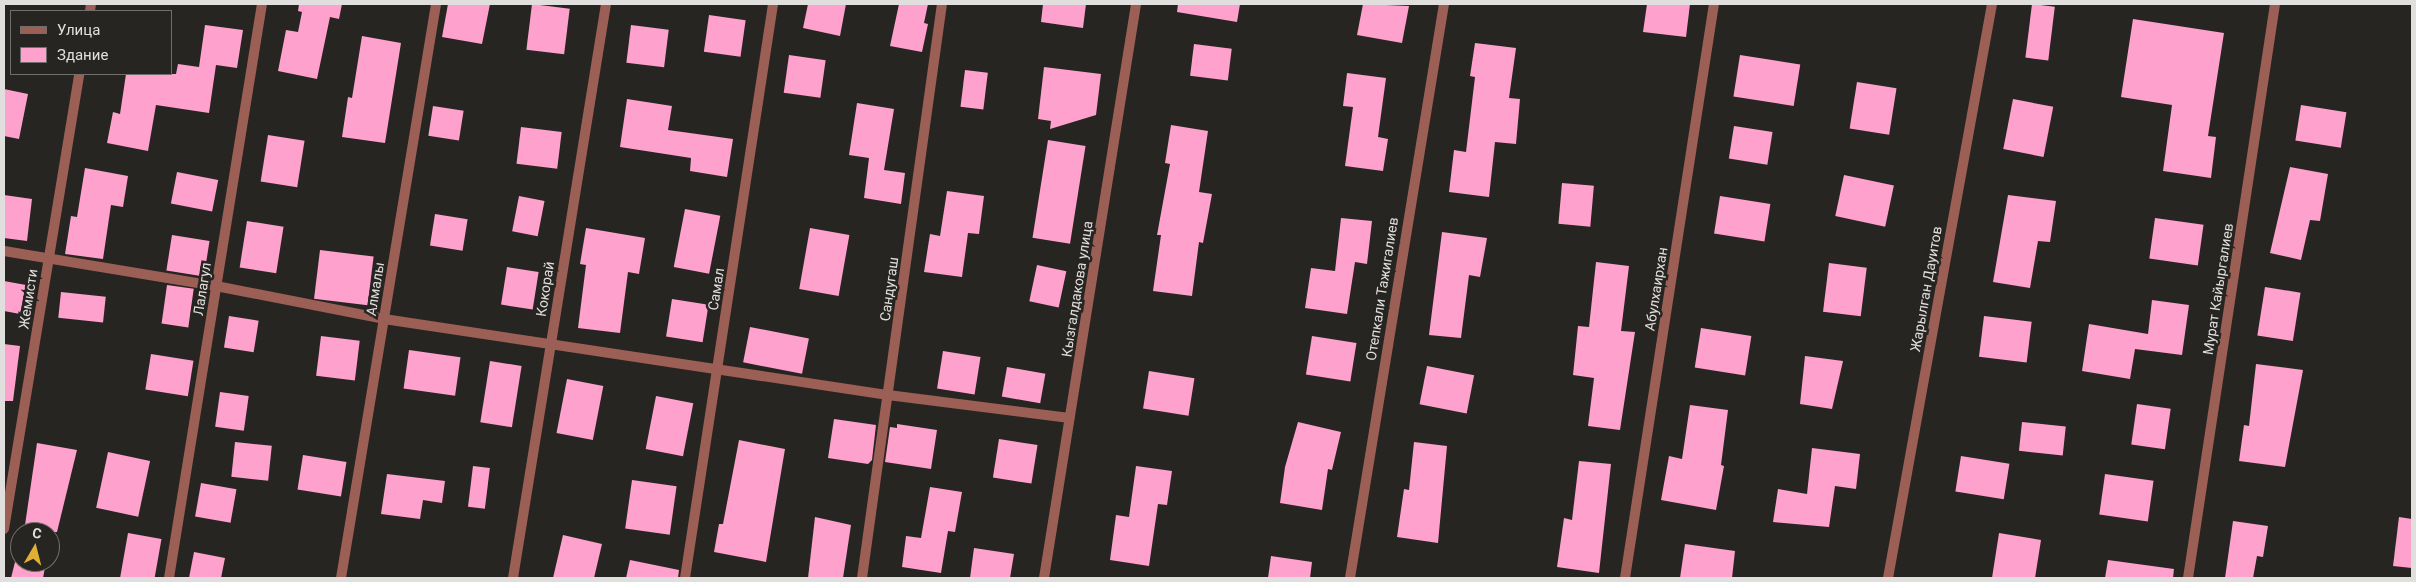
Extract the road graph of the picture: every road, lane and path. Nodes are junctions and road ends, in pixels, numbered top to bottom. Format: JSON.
{"nodes":[{"id":1,"x":262,"y":4,"type":"edge"},
{"id":2,"x":436,"y":4,"type":"edge"},
{"id":3,"x":606,"y":4,"type":"edge"},
{"id":4,"x":773,"y":4,"type":"edge"},
{"id":5,"x":942,"y":4,"type":"edge"},
{"id":6,"x":1136,"y":4,"type":"edge"},
{"id":7,"x":1444,"y":4,"type":"edge"},
{"id":8,"x":1714,"y":4,"type":"edge"},
{"id":9,"x":1992,"y":4,"type":"edge"},
{"id":10,"x":2275,"y":4,"type":"edge"},
{"id":11,"x":79,"y":75,"type":"edge"},
{"id":12,"x":4,"y":251,"type":"edge"},
{"id":13,"x":49,"y":258,"type":"junction"},
{"id":14,"x":216,"y":286,"type":"junction"},
{"id":15,"x":384,"y":319,"type":"junction"},
{"id":16,"x":550,"y":345,"type":"junction"},
{"id":17,"x":717,"y":369,"type":"junction"},
{"id":18,"x":888,"y":395,"type":"junction"},
{"id":19,"x":1070,"y":418,"type":"junction"},
{"id":20,"x":4,"y":529,"type":"edge"},
{"id":21,"x":169,"y":578,"type":"edge"},
{"id":22,"x":341,"y":578,"type":"edge"},
{"id":23,"x":513,"y":578,"type":"edge"},
{"id":24,"x":685,"y":578,"type":"edge"},
{"id":25,"x":862,"y":578,"type":"edge"},
{"id":26,"x":1044,"y":578,"type":"edge"},
{"id":27,"x":1350,"y":578,"type":"edge"},
{"id":28,"x":1625,"y":578,"type":"edge"},
{"id":29,"x":1888,"y":578,"type":"edge"},
{"id":30,"x":2188,"y":578,"type":"edge"}],
"edges":[{"from":1,"to":14,"type":"street","name":"Лалагул"},
{"from":2,"to":15,"type":"street","name":"Алмалы"},
{"from":3,"to":16,"type":"street","name":"Кокорай"},
{"from":4,"to":17,"type":"street","name":"Самал"},
{"from":5,"to":18,"type":"street","name":"Сандугаш"},
{"from":6,"to":19,"type":"street","name":"Кызгалдакова улица"},
{"from":7,"to":27,"type":"street","name":"Отепкали Тажигалиев"},
{"from":8,"to":28,"type":"street","name":"Абулхаирхан"},
{"from":9,"to":29,"type":"street","name":"Жарылган Дауитов"},
{"from":10,"to":30,"type":"street","name":"Мурат Кайыргалиев"},
{"from":11,"to":13,"type":"street","name":"Жемисти"},
{"from":12,"to":13,"type":"street"},
{"from":13,"to":14,"type":"street"},
{"from":13,"to":20,"type":"street","name":"Жемисти"},
{"from":14,"to":15,"type":"street"},
{"from":14,"to":21,"type":"street","name":"Лалагул"},
{"from":15,"to":16,"type":"street"},
{"from":15,"to":22,"type":"street","name":"Алмалы"},
{"from":16,"to":17,"type":"street"},
{"from":16,"to":23,"type":"street","name":"Кокорай"},
{"from":17,"to":18,"type":"street"},
{"from":17,"to":24,"type":"street","name":"Самал"},
{"from":18,"to":19,"type":"street"},
{"from":18,"to":25,"type":"street","name":"Сандугаш"},
{"from":19,"to":26,"type":"street","name":"Кызгалдакова улица"}]}
